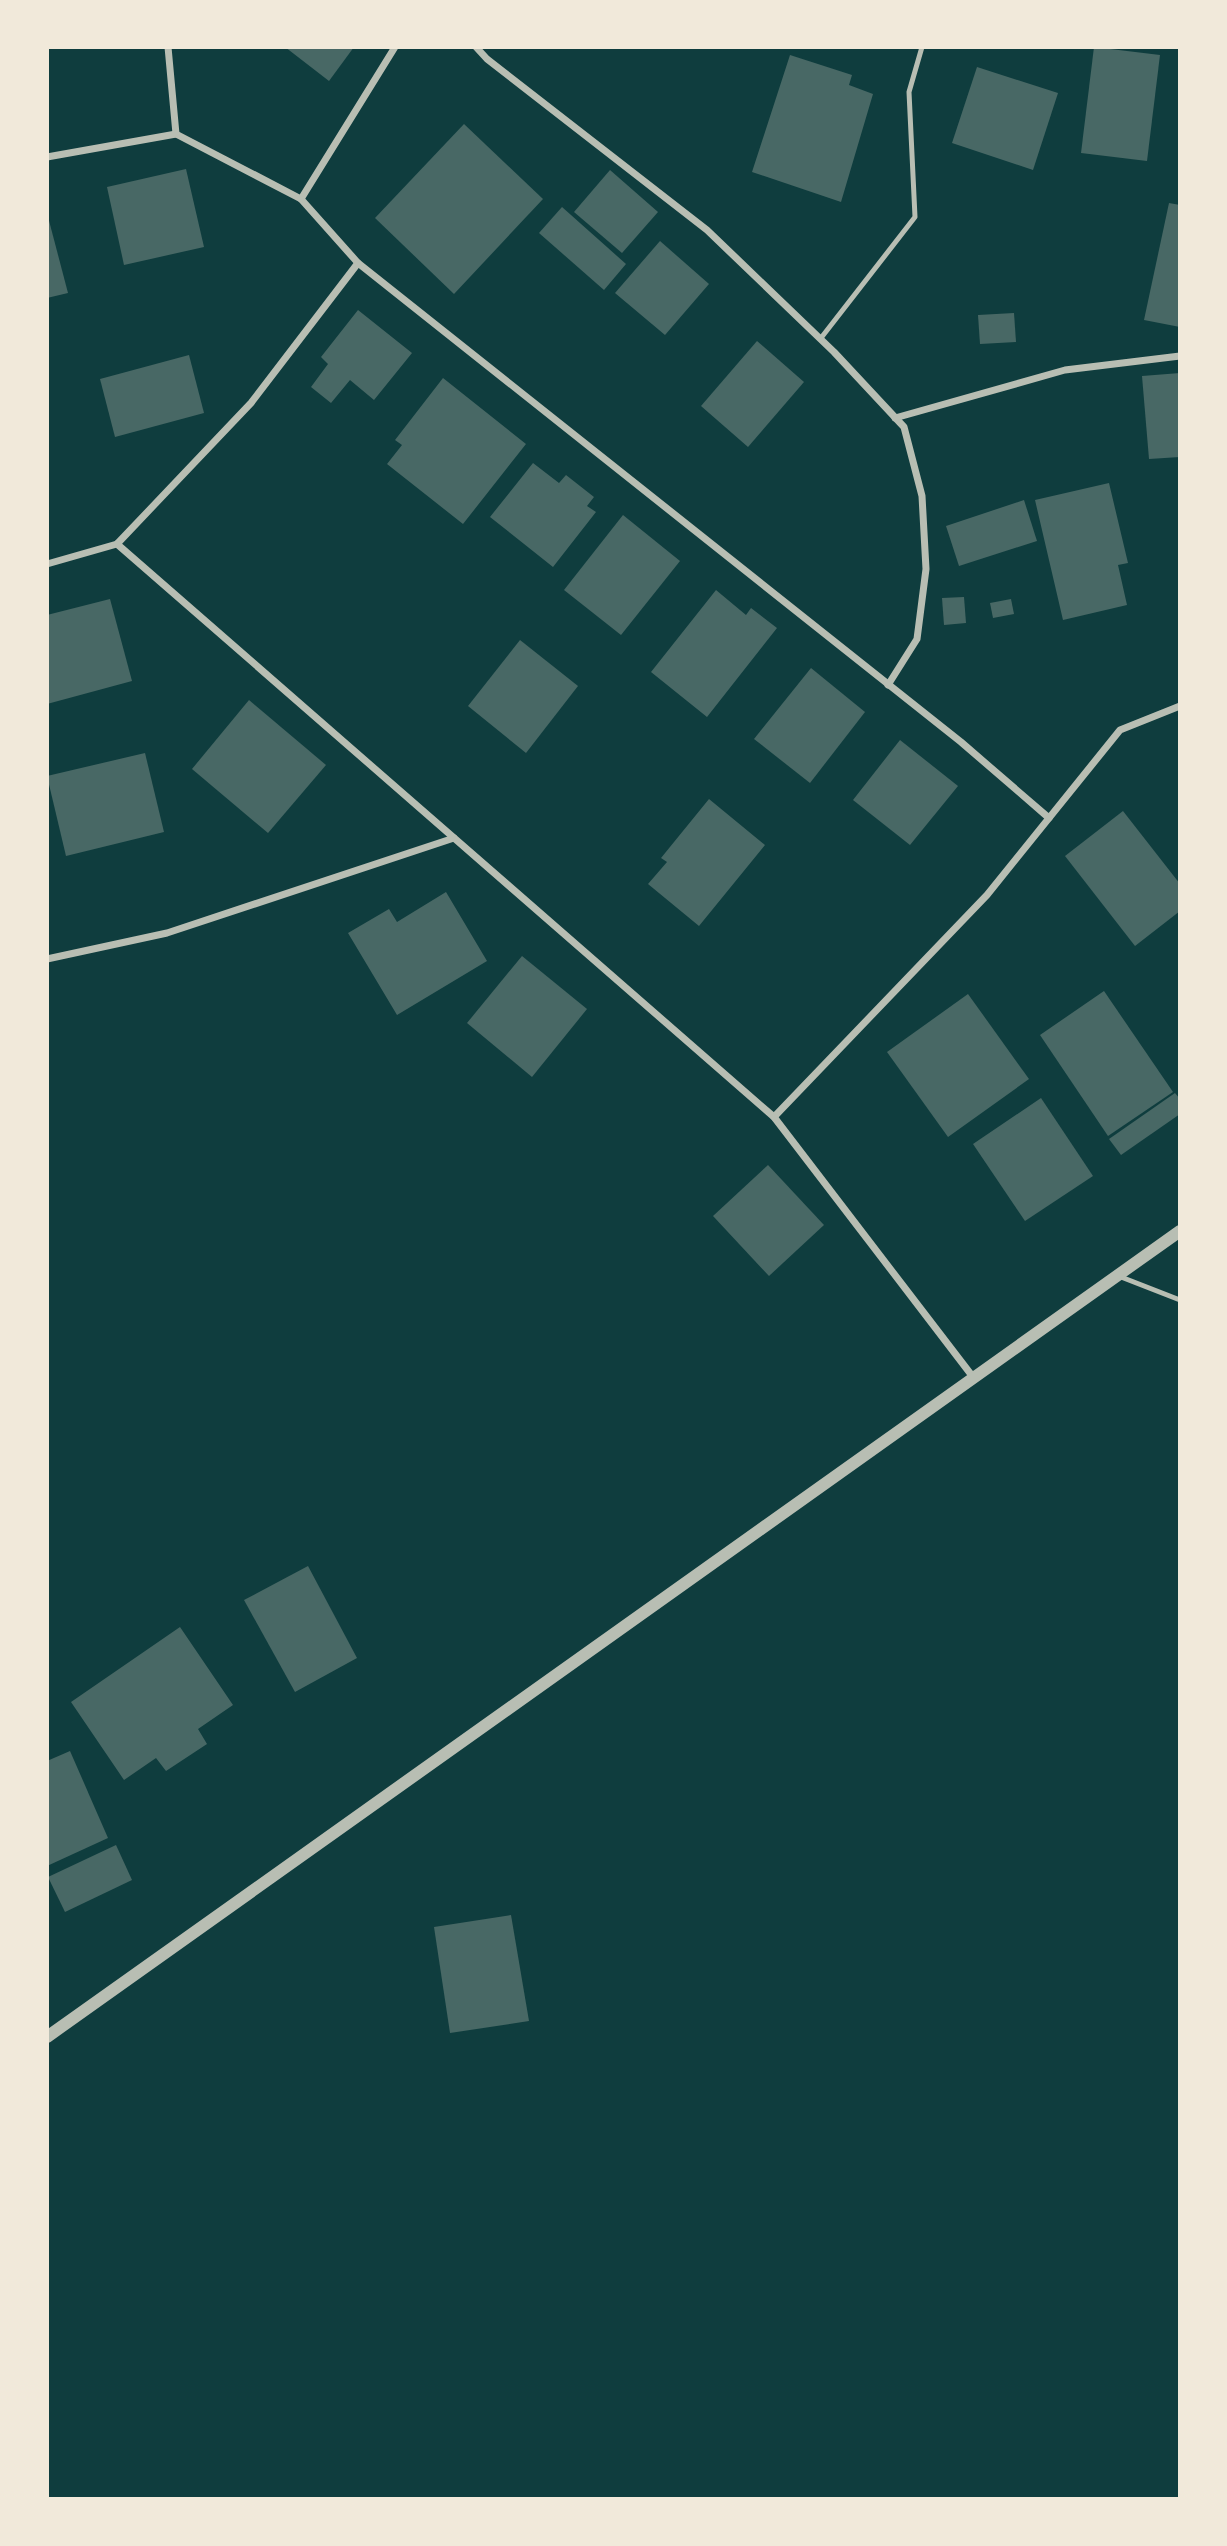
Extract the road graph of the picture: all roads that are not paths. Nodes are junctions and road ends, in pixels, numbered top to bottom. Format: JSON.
{"nodes":[{"id":1,"x":168,"y":47,"type":"edge"},
{"id":2,"x":395,"y":47,"type":"edge"},
{"id":3,"x":477,"y":47,"type":"edge"},
{"id":4,"x":922,"y":47,"type":"edge"},
{"id":5,"x":176,"y":134,"type":"junction"},
{"id":6,"x":47,"y":157,"type":"edge"},
{"id":7,"x":301,"y":200,"type":"junction"},
{"id":8,"x":358,"y":263,"type":"junction"},
{"id":9,"x":821,"y":338,"type":"junction"},
{"id":10,"x":1180,"y":356,"type":"edge"},
{"id":11,"x":895,"y":418,"type":"junction"},
{"id":12,"x":117,"y":544,"type":"junction"},
{"id":13,"x":47,"y":564,"type":"edge"},
{"id":14,"x":888,"y":685,"type":"junction"},
{"id":15,"x":1180,"y":706,"type":"edge"},
{"id":16,"x":1049,"y":818,"type":"junction"},
{"id":17,"x":454,"y":838,"type":"junction"},
{"id":18,"x":47,"y":959,"type":"edge"},
{"id":19,"x":774,"y":1117,"type":"junction"},
{"id":20,"x":1180,"y":1231,"type":"edge"},
{"id":21,"x":1115,"y":1274,"type":"junction"},
{"id":22,"x":1180,"y":1300,"type":"edge"},
{"id":23,"x":972,"y":1377,"type":"junction"},
{"id":24,"x":47,"y":2037,"type":"edge"}],
"edges":[{"from":1,"to":5,"type":"street"},
{"from":2,"to":7,"type":"street"},
{"from":3,"to":9,"type":"street"},
{"from":4,"to":9,"type":"lane"},
{"from":5,"to":6,"type":"street"},
{"from":5,"to":7,"type":"street"},
{"from":7,"to":8,"type":"street"},
{"from":8,"to":12,"type":"street"},
{"from":8,"to":14,"type":"street"},
{"from":9,"to":11,"type":"street"},
{"from":10,"to":11,"type":"street"},
{"from":11,"to":14,"type":"street"},
{"from":12,"to":13,"type":"street"},
{"from":12,"to":17,"type":"street"},
{"from":14,"to":16,"type":"street"},
{"from":15,"to":16,"type":"street"},
{"from":16,"to":19,"type":"street"},
{"from":17,"to":18,"type":"street"},
{"from":17,"to":19,"type":"street"},
{"from":19,"to":23,"type":"street"},
{"from":20,"to":21,"type":"street"},
{"from":21,"to":22,"type":"lane"},
{"from":21,"to":23,"type":"street"},
{"from":23,"to":24,"type":"street"}]}
